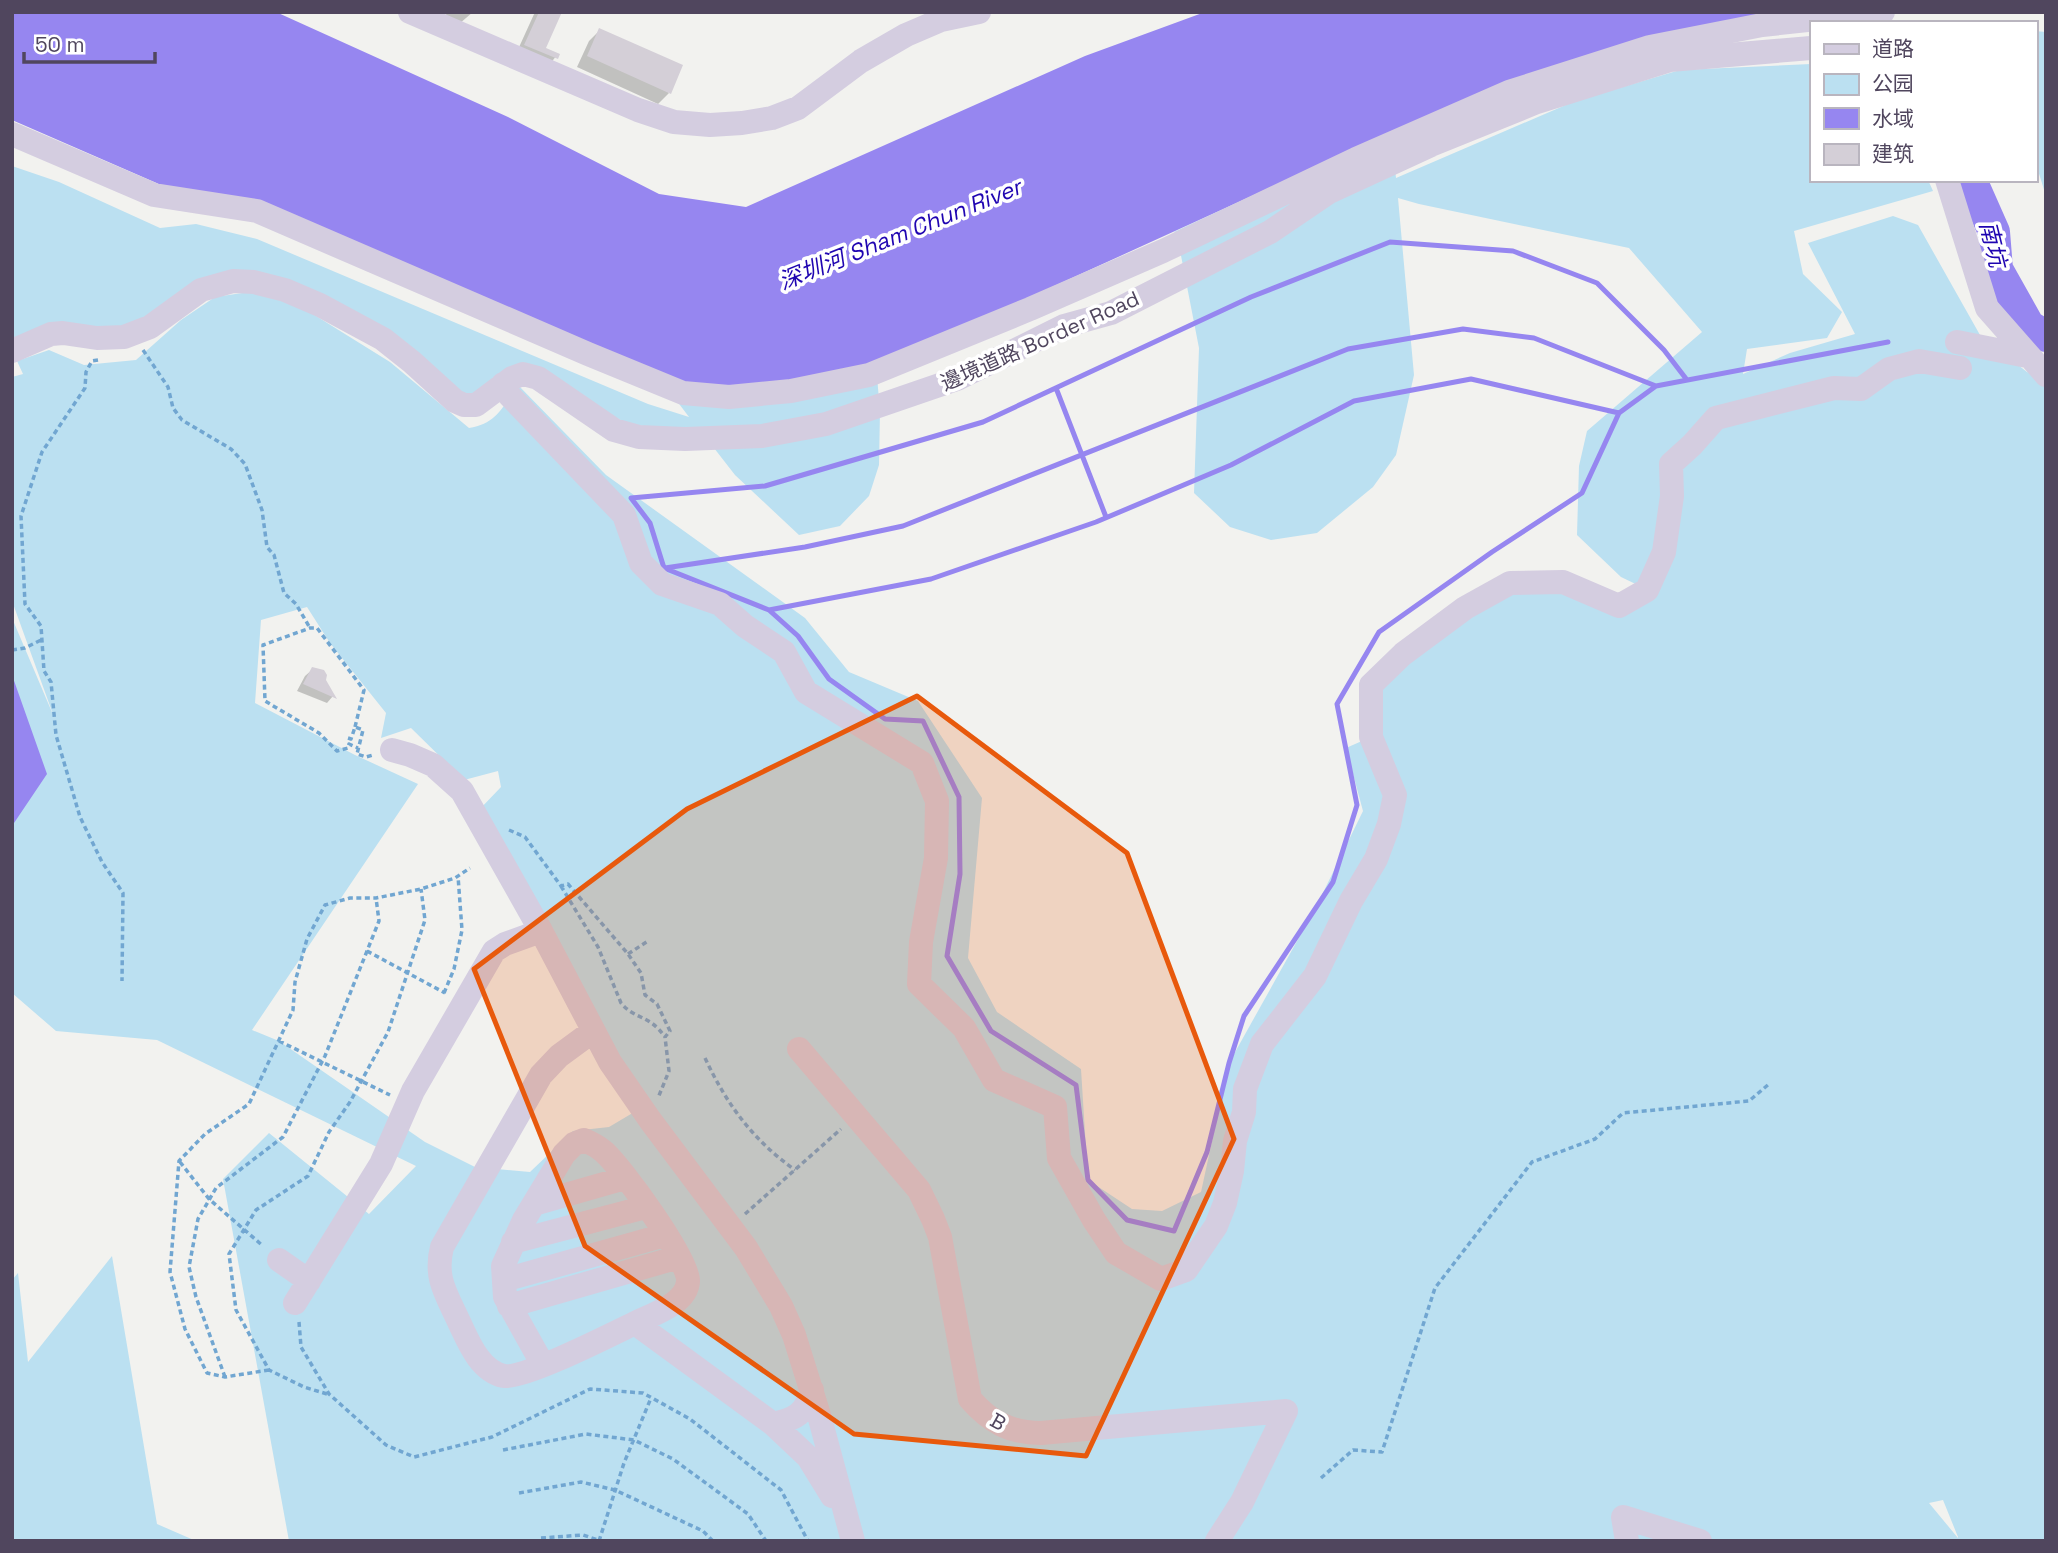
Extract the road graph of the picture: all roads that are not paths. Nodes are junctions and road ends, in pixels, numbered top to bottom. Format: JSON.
{"nodes":[{"id":1,"x":410,"y":12,"type":"edge"},
{"id":2,"x":979,"y":12,"type":"edge"},
{"id":3,"x":1883,"y":12,"type":"edge"},
{"id":4,"x":1810,"y":48,"type":"edge"},
{"id":5,"x":12,"y":134,"type":"edge"},
{"id":6,"x":1948,"y":182,"type":"edge"},
{"id":7,"x":1301,"y":211,"type":"junction"},
{"id":8,"x":1121,"y":269,"type":"junction"},
{"id":9,"x":1957,"y":342,"type":"dead end"},
{"id":10,"x":12,"y":351,"type":"edge"},
{"id":11,"x":2027,"y":356,"type":"junction"},
{"id":12,"x":1960,"y":368,"type":"dead end"},
{"id":13,"x":2046,"y":375,"type":"edge"},
{"id":14,"x":502,"y":384,"type":"junction"},
{"id":15,"x":392,"y":750,"type":"dead end"},
{"id":16,"x":541,"y":931,"type":"junction"},
{"id":17,"x":593,"y":1031,"type":"junction"},
{"id":18,"x":799,"y":1049,"type":"dead end"},
{"id":19,"x":625,"y":1178,"type":"junction"},
{"id":20,"x":534,"y":1204,"type":"junction"},
{"id":21,"x":646,"y":1207,"type":"junction"},
{"id":22,"x":665,"y":1235,"type":"junction"},
{"id":23,"x":513,"y":1242,"type":"junction"},
{"id":24,"x":679,"y":1256,"type":"junction"},
{"id":25,"x":279,"y":1260,"type":"road end"},
{"id":26,"x":503,"y":1280,"type":"junction"},
{"id":27,"x":309,"y":1281,"type":"junction"},
{"id":28,"x":295,"y":1303,"type":"road end"},
{"id":29,"x":509,"y":1306,"type":"junction"},
{"id":30,"x":635,"y":1323,"type":"junction"},
{"id":31,"x":543,"y":1364,"type":"junction"},
{"id":32,"x":812,"y":1390,"type":"junction"},
{"id":33,"x":773,"y":1424,"type":"junction"},
{"id":34,"x":851,"y":1534,"type":"edge"},
{"id":35,"x":1217,"y":1541,"type":"edge"},
{"id":36,"x":1627,"y":1541,"type":"edge"},
{"id":37,"x":1700,"y":1541,"type":"edge"}],
"edges":[{"from":1,"to":2,"type":"street"},
{"from":3,"to":8,"type":"street"},
{"from":4,"to":7,"type":"street","name":"邊境道路 Border Road"},
{"from":5,"to":8,"type":"street"},
{"from":6,"to":11,"type":"street"},
{"from":7,"to":8,"type":"street"},
{"from":7,"to":14,"type":"street","name":"邊境道路 Border Road"},
{"from":9,"to":11,"type":"street"},
{"from":10,"to":14,"type":"street","name":"邊境道路 Border Road"},
{"from":11,"to":13,"type":"street"},
{"from":12,"to":14,"type":"street"},
{"from":15,"to":16,"type":"street"},
{"from":16,"to":17,"type":"street"},
{"from":16,"to":27,"type":"street"},
{"from":17,"to":31,"type":"street"},
{"from":17,"to":32,"type":"street"},
{"from":18,"to":35,"type":"street","name":"B"},
{"from":19,"to":20,"type":"street"},
{"from":19,"to":20,"type":"street"},
{"from":19,"to":21,"type":"street"},
{"from":20,"to":23,"type":"street"},
{"from":21,"to":22,"type":"street"},
{"from":21,"to":23,"type":"street"},
{"from":22,"to":24,"type":"street"},
{"from":22,"to":26,"type":"street"},
{"from":23,"to":26,"type":"street"},
{"from":24,"to":29,"type":"street"},
{"from":24,"to":30,"type":"street"},
{"from":25,"to":27,"type":"street"},
{"from":26,"to":29,"type":"street"},
{"from":27,"to":28,"type":"street"},
{"from":29,"to":31,"type":"street"},
{"from":30,"to":31,"type":"street"},
{"from":30,"to":33,"type":"street"},
{"from":32,"to":33,"type":"street"},
{"from":32,"to":34,"type":"street"},
{"from":33,"to":34,"type":"street"},
{"from":36,"to":37,"type":"street"}]}
